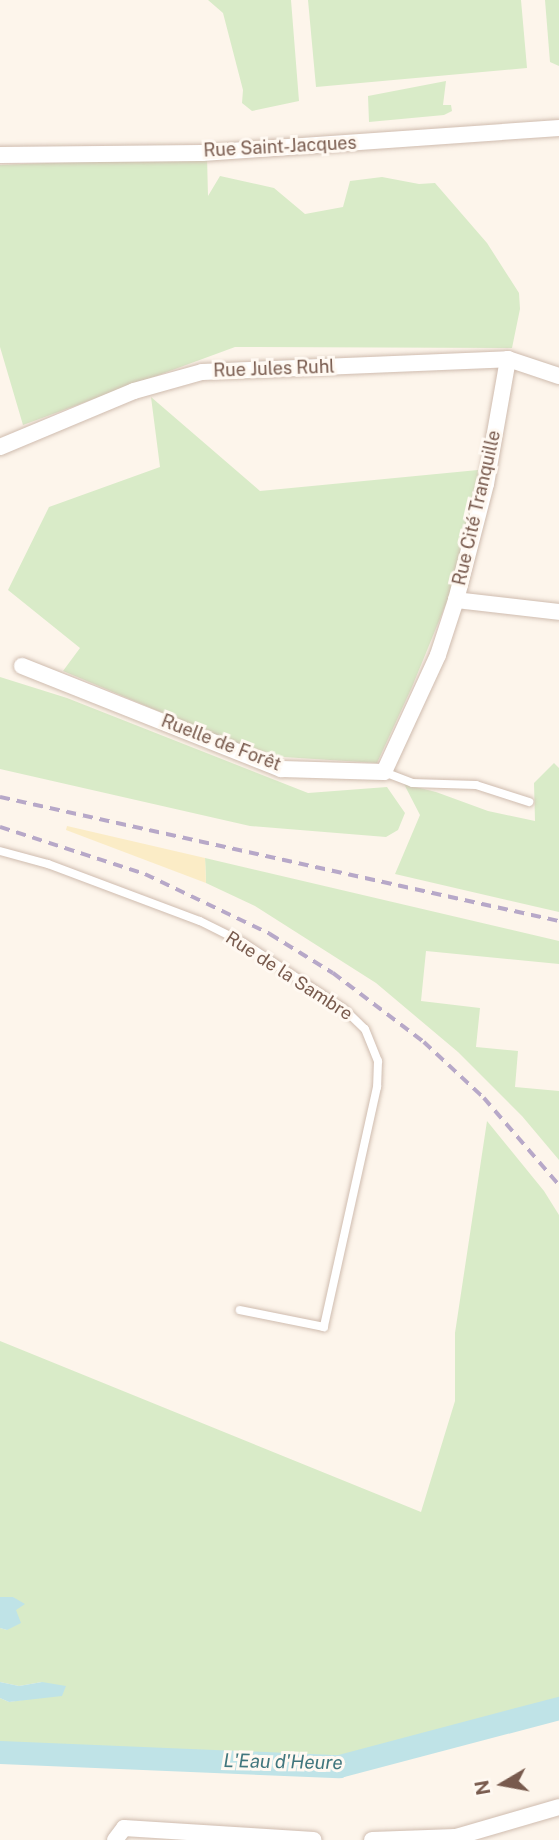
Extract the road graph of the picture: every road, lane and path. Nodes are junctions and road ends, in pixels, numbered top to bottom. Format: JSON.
{"nodes":[{"id":1,"x":559,"y":128,"type":"edge"},
{"id":2,"x":0,"y":155,"type":"edge"},
{"id":3,"x":508,"y":359,"type":"junction"},
{"id":4,"x":559,"y":376,"type":"edge"},
{"id":5,"x":0,"y":447,"type":"edge"},
{"id":6,"x":456,"y":600,"type":"junction"},
{"id":7,"x":559,"y":612,"type":"edge"},
{"id":8,"x":22,"y":666,"type":"dead end"},
{"id":9,"x":384,"y":772,"type":"junction"},
{"id":10,"x":528,"y":802,"type":"dead end"},
{"id":11,"x":0,"y":851,"type":"edge"},
{"id":12,"x":240,"y":1310,"type":"dead end"},
{"id":13,"x":559,"y":1807,"type":"edge"},
{"id":14,"x":120,"y":1834,"type":"edge"},
{"id":15,"x":456,"y":1838,"type":"edge"},
{"id":16,"x":314,"y":1840,"type":"edge"},
{"id":17,"x":372,"y":1840,"type":"edge"}],
"edges":[{"from":1,"to":2,"type":"street","name":"Rue Saint-Jacques"},
{"from":3,"to":4,"type":"street","name":"Rue Jules Ruhl"},
{"from":3,"to":5,"type":"street","name":"Rue Jules Ruhl"},
{"from":3,"to":6,"type":"street","name":"Rue Cité Tranquille"},
{"from":6,"to":7,"type":"street"},
{"from":6,"to":9,"type":"street","name":"Rue Cité Tranquille"},
{"from":8,"to":9,"type":"street","name":"Ruelle de Forêt"},
{"from":9,"to":10,"type":"lane"},
{"from":11,"to":12,"type":"lane","name":"Rue de la Sambre"},
{"from":13,"to":15,"type":"street"},
{"from":14,"to":16,"type":"street"},
{"from":15,"to":17,"type":"street"}]}
